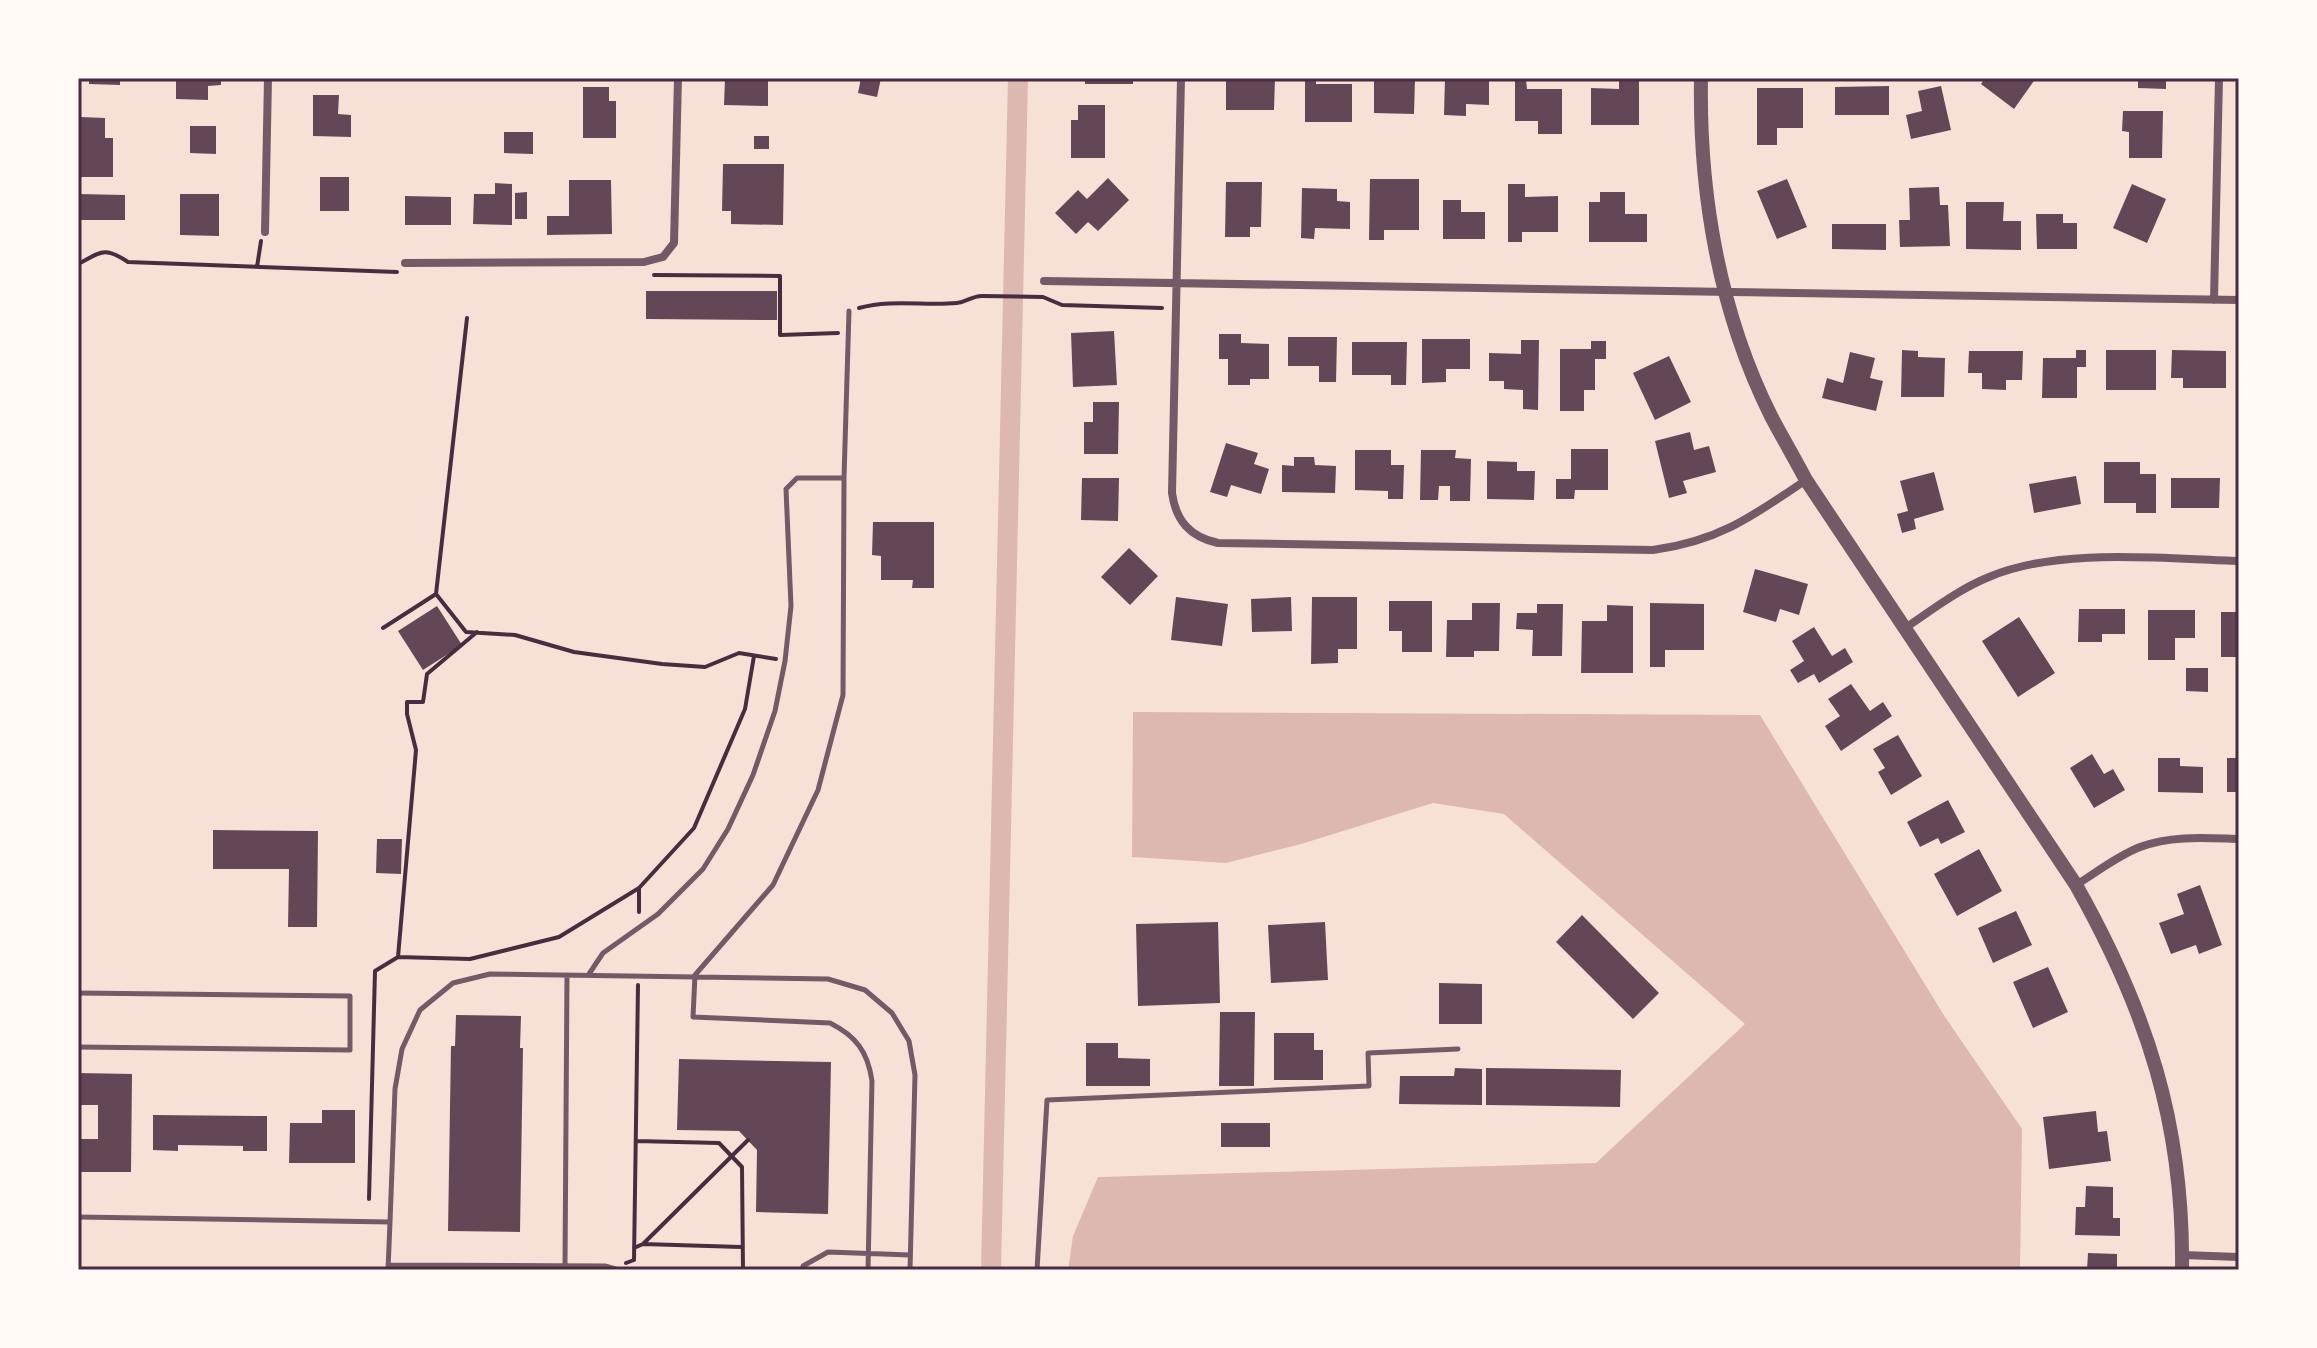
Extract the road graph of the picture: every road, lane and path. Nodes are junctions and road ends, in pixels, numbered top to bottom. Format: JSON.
{"nodes":[{"id":1,"x":268,"y":78,"type":"edge"},
{"id":2,"x":678,"y":78,"type":"edge"},
{"id":3,"x":1181,"y":78,"type":"edge"},
{"id":4,"x":1701,"y":78,"type":"edge"},
{"id":5,"x":2219,"y":78,"type":"edge"},
{"id":6,"x":265,"y":232,"type":"joint"},
{"id":7,"x":405,"y":263,"type":"dead end"},
{"id":8,"x":257,"y":267,"type":"dead end"},
{"id":9,"x":1044,"y":281,"type":"dead end"},
{"id":10,"x":1177,"y":282,"type":"junction"},
{"id":11,"x":1725,"y":292,"type":"junction"},
{"id":12,"x":2214,"y":300,"type":"junction"},
{"id":13,"x":2239,"y":300,"type":"edge"},
{"id":14,"x":1176,"y":308,"type":"junction"},
{"id":15,"x":849,"y":311,"type":"joint"},
{"id":16,"x":467,"y":318,"type":"dead end"},
{"id":17,"x":844,"y":478,"type":"junction"},
{"id":18,"x":1806,"y":480,"type":"junction"},
{"id":19,"x":2239,"y":561,"type":"edge"},
{"id":20,"x":436,"y":594,"type":"junction"},
{"id":21,"x":383,"y":628,"type":"dead end"},
{"id":22,"x":1905,"y":628,"type":"junction"},
{"id":23,"x":477,"y":632,"type":"junction"},
{"id":24,"x":754,"y":656,"type":"junction"},
{"id":25,"x":785,"y":661,"type":"junction"},
{"id":26,"x":2239,"y":839,"type":"edge"},
{"id":27,"x":2076,"y":885,"type":"junction"},
{"id":28,"x":639,"y":888,"type":"junction"},
{"id":29,"x":639,"y":927,"type":"junction"},
{"id":30,"x":398,"y":957,"type":"junction"},
{"id":31,"x":567,"y":975,"type":"junction"},
{"id":32,"x":588,"y":975,"type":"junction"},
{"id":33,"x":638,"y":975,"type":"junction"},
{"id":34,"x":695,"y":975,"type":"junction"},
{"id":35,"x":78,"y":993,"type":"edge"},
{"id":36,"x":78,"y":1047,"type":"edge"},
{"id":37,"x":1458,"y":1049,"type":"dead end"},
{"id":38,"x":748,"y":1140,"type":"dead end"},
{"id":39,"x":636,"y":1141,"type":"junction"},
{"id":40,"x":732,"y":1156,"type":"junction"},
{"id":41,"x":369,"y":1199,"type":"dead end"},
{"id":42,"x":78,"y":1217,"type":"edge"},
{"id":43,"x":390,"y":1222,"type":"junction"},
{"id":44,"x":643,"y":1244,"type":"junction"},
{"id":45,"x":741,"y":1247,"type":"junction"},
{"id":46,"x":634,"y":1248,"type":"junction"},
{"id":47,"x":869,"y":1253,"type":"junction"},
{"id":48,"x":910,"y":1255,"type":"junction"},
{"id":49,"x":2239,"y":1257,"type":"edge"},
{"id":50,"x":2182,"y":1263,"type":"edge"},
{"id":51,"x":565,"y":1265,"type":"junction"},
{"id":52,"x":388,"y":1267,"type":"edge"},
{"id":53,"x":618,"y":1269,"type":"edge"},
{"id":54,"x":743,"y":1270,"type":"edge"},
{"id":55,"x":802,"y":1270,"type":"edge"},
{"id":56,"x":868,"y":1270,"type":"edge"},
{"id":57,"x":910,"y":1270,"type":"edge"},
{"id":58,"x":1037,"y":1270,"type":"edge"}],
"edges":[{"from":1,"to":6,"type":"street"},
{"from":2,"to":7,"type":"street"},
{"from":3,"to":10,"type":"street"},
{"from":4,"to":11,"type":"street"},
{"from":5,"to":12,"type":"street"},
{"from":6,"to":8,"type":"path"},
{"from":9,"to":10,"type":"street"},
{"from":10,"to":11,"type":"street"},
{"from":10,"to":14,"type":"street"},
{"from":11,"to":12,"type":"street"},
{"from":11,"to":18,"type":"street"},
{"from":12,"to":13,"type":"street"},
{"from":14,"to":15,"type":"path"},
{"from":14,"to":18,"type":"street"},
{"from":15,"to":17,"type":"lane"},
{"from":16,"to":20,"type":"path"},
{"from":17,"to":25,"type":"lane"},
{"from":17,"to":34,"type":"lane"},
{"from":18,"to":22,"type":"street"},
{"from":19,"to":22,"type":"street"},
{"from":20,"to":21,"type":"path"},
{"from":20,"to":23,"type":"path"},
{"from":22,"to":27,"type":"street"},
{"from":23,"to":24,"type":"path"},
{"from":23,"to":30,"type":"path"},
{"from":24,"to":25,"type":"path"},
{"from":24,"to":28,"type":"path"},
{"from":25,"to":29,"type":"lane"},
{"from":26,"to":27,"type":"street"},
{"from":27,"to":50,"type":"street"},
{"from":28,"to":29,"type":"path"},
{"from":28,"to":30,"type":"path"},
{"from":29,"to":32,"type":"lane"},
{"from":30,"to":41,"type":"path"},
{"from":31,"to":32,"type":"lane"},
{"from":31,"to":43,"type":"lane"},
{"from":31,"to":51,"type":"lane"},
{"from":32,"to":33,"type":"lane"},
{"from":33,"to":34,"type":"lane"},
{"from":33,"to":39,"type":"path"},
{"from":34,"to":47,"type":"lane"},
{"from":34,"to":48,"type":"lane"},
{"from":35,"to":36,"type":"lane"},
{"from":37,"to":58,"type":"lane"},
{"from":38,"to":40,"type":"path"},
{"from":39,"to":40,"type":"path"},
{"from":39,"to":46,"type":"path"},
{"from":40,"to":44,"type":"path"},
{"from":40,"to":45,"type":"path"},
{"from":42,"to":43,"type":"lane"},
{"from":43,"to":52,"type":"lane"},
{"from":44,"to":45,"type":"path"},
{"from":44,"to":46,"type":"path"},
{"from":45,"to":54,"type":"path"},
{"from":46,"to":53,"type":"path"},
{"from":47,"to":48,"type":"lane"},
{"from":47,"to":55,"type":"lane"},
{"from":47,"to":56,"type":"lane"},
{"from":48,"to":57,"type":"lane"},
{"from":49,"to":50,"type":"street"},
{"from":51,"to":52,"type":"lane"},
{"from":51,"to":53,"type":"lane"}]}
